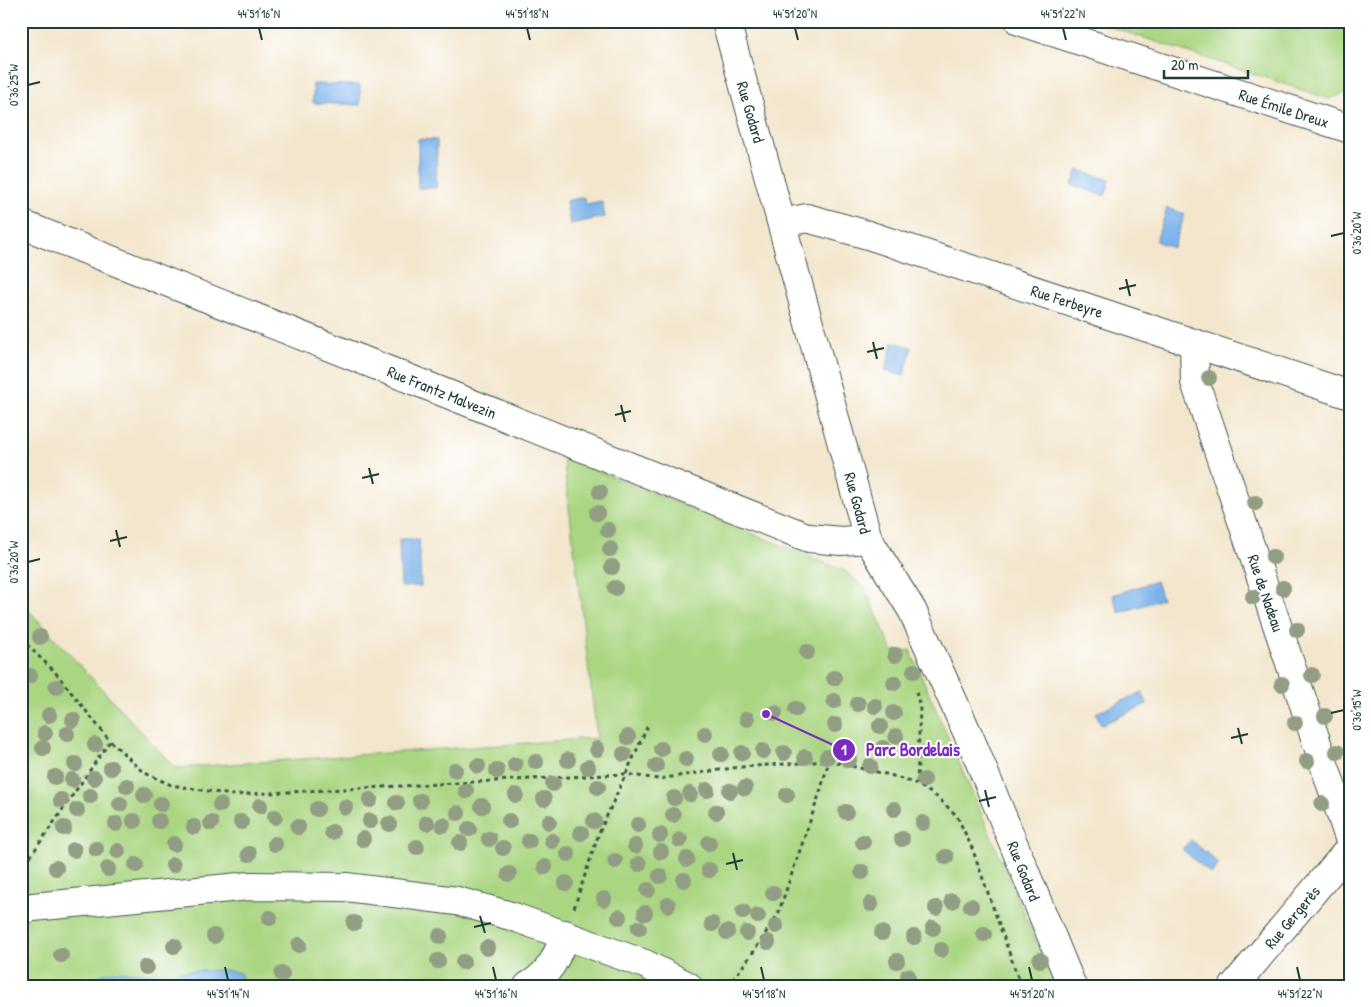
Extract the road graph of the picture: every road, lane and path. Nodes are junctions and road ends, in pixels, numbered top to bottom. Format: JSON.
{"nodes":[{"id":1,"x":726,"y":21,"type":"edge"},
{"id":2,"x":1019,"y":21,"type":"edge"},
{"id":3,"x":1350,"y":129,"type":"edge"},
{"id":4,"x":782,"y":223,"type":"junction"},
{"id":5,"x":21,"y":224,"type":"edge"},
{"id":6,"x":1194,"y":344,"type":"junction"},
{"id":7,"x":1350,"y":395,"type":"edge"},
{"id":8,"x":868,"y":539,"type":"junction"},
{"id":9,"x":21,"y":639,"type":"edge"},
{"id":10,"x":914,"y":683,"type":"dead end"},
{"id":11,"x":649,"y":724,"type":"dead end"},
{"id":12,"x":110,"y":741,"type":"junction"},
{"id":13,"x":829,"y":761,"type":"junction"},
{"id":14,"x":625,"y":774,"type":"junction"},
{"id":15,"x":917,"y":784,"type":"junction"},
{"id":16,"x":1350,"y":841,"type":"edge"},
{"id":17,"x":1350,"y":848,"type":"edge"},
{"id":18,"x":21,"y":870,"type":"edge"},
{"id":19,"x":21,"y":910,"type":"edge"},
{"id":20,"x":565,"y":934,"type":"junction"},
{"id":21,"x":528,"y":986,"type":"edge"},
{"id":22,"x":688,"y":986,"type":"edge"},
{"id":23,"x":728,"y":986,"type":"edge"},
{"id":24,"x":1021,"y":986,"type":"edge"},
{"id":25,"x":1072,"y":986,"type":"edge"},
{"id":26,"x":1234,"y":986,"type":"edge"}],
"edges":[{"from":1,"to":4,"type":"street","name":"Rue Godard"},
{"from":2,"to":3,"type":"street","name":"Rue Émile Dreux"},
{"from":4,"to":6,"type":"street","name":"Rue Ferbeyre"},
{"from":4,"to":8,"type":"street","name":"Rue Godard"},
{"from":5,"to":8,"type":"street","name":"Rue Frantz Malvezin"},
{"from":6,"to":7,"type":"street","name":"Rue Ferbeyre"},
{"from":6,"to":16,"type":"street","name":"Rue de Nadeau"},
{"from":8,"to":25,"type":"street","name":"Rue Godard"},
{"from":9,"to":12,"type":"path"},
{"from":10,"to":15,"type":"path"},
{"from":11,"to":14,"type":"path"},
{"from":12,"to":14,"type":"path"},
{"from":12,"to":18,"type":"path"},
{"from":13,"to":14,"type":"path"},
{"from":13,"to":15,"type":"path"},
{"from":13,"to":23,"type":"path"},
{"from":14,"to":20,"type":"path"},
{"from":15,"to":24,"type":"path"},
{"from":17,"to":26,"type":"street","name":"Rue Gergerès"},
{"from":19,"to":20,"type":"street"},
{"from":20,"to":21,"type":"street"},
{"from":20,"to":22,"type":"street"}]}
